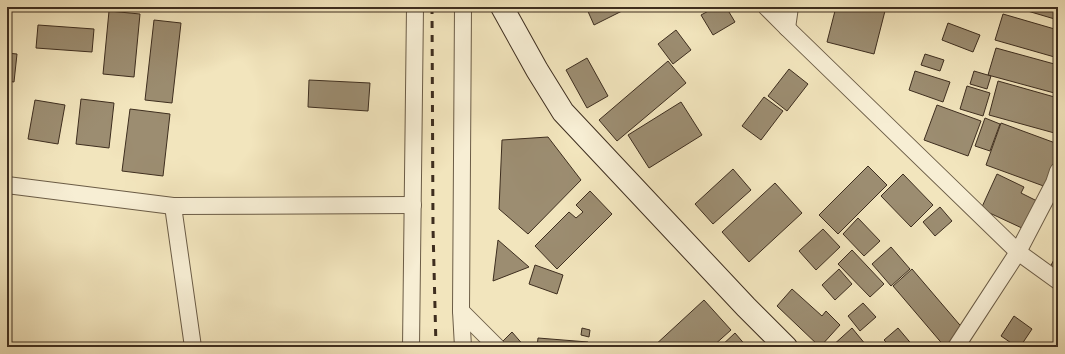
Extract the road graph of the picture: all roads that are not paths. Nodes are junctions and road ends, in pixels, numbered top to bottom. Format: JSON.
{"nodes":[{"id":1,"x":415,"y":7,"type":"edge"},
{"id":2,"x":463,"y":7,"type":"edge"},
{"id":3,"x":502,"y":7,"type":"edge"},
{"id":4,"x":766,"y":7,"type":"edge"},
{"id":5,"x":790,"y":7,"type":"edge"},
{"id":6,"x":786,"y":28,"type":"junction"},
{"id":7,"x":1058,"y":171,"type":"edge"},
{"id":8,"x":7,"y":185,"type":"edge"},
{"id":9,"x":413,"y":205,"type":"junction"},
{"id":10,"x":173,"y":206,"type":"junction"},
{"id":11,"x":1018,"y":252,"type":"junction"},
{"id":12,"x":1058,"y":281,"type":"edge"},
{"id":13,"x":461,"y":311,"type":"junction"},
{"id":14,"x":193,"y":347,"type":"edge"},
{"id":15,"x":411,"y":347,"type":"edge"},
{"id":16,"x":463,"y":347,"type":"edge"},
{"id":17,"x":497,"y":347,"type":"edge"},
{"id":18,"x":786,"y":347,"type":"edge"},
{"id":19,"x":956,"y":347,"type":"edge"}],
"edges":[{"from":1,"to":9,"type":"street"},
{"from":2,"to":13,"type":"street"},
{"from":3,"to":18,"type":"main road"},
{"from":4,"to":6,"type":"street"},
{"from":5,"to":6,"type":"street"},
{"from":6,"to":11,"type":"street"},
{"from":7,"to":11,"type":"street"},
{"from":8,"to":10,"type":"street"},
{"from":9,"to":10,"type":"street"},
{"from":9,"to":15,"type":"street"},
{"from":10,"to":14,"type":"street"},
{"from":11,"to":12,"type":"street"},
{"from":11,"to":19,"type":"street"},
{"from":13,"to":16,"type":"street"},
{"from":13,"to":17,"type":"street"}]}
